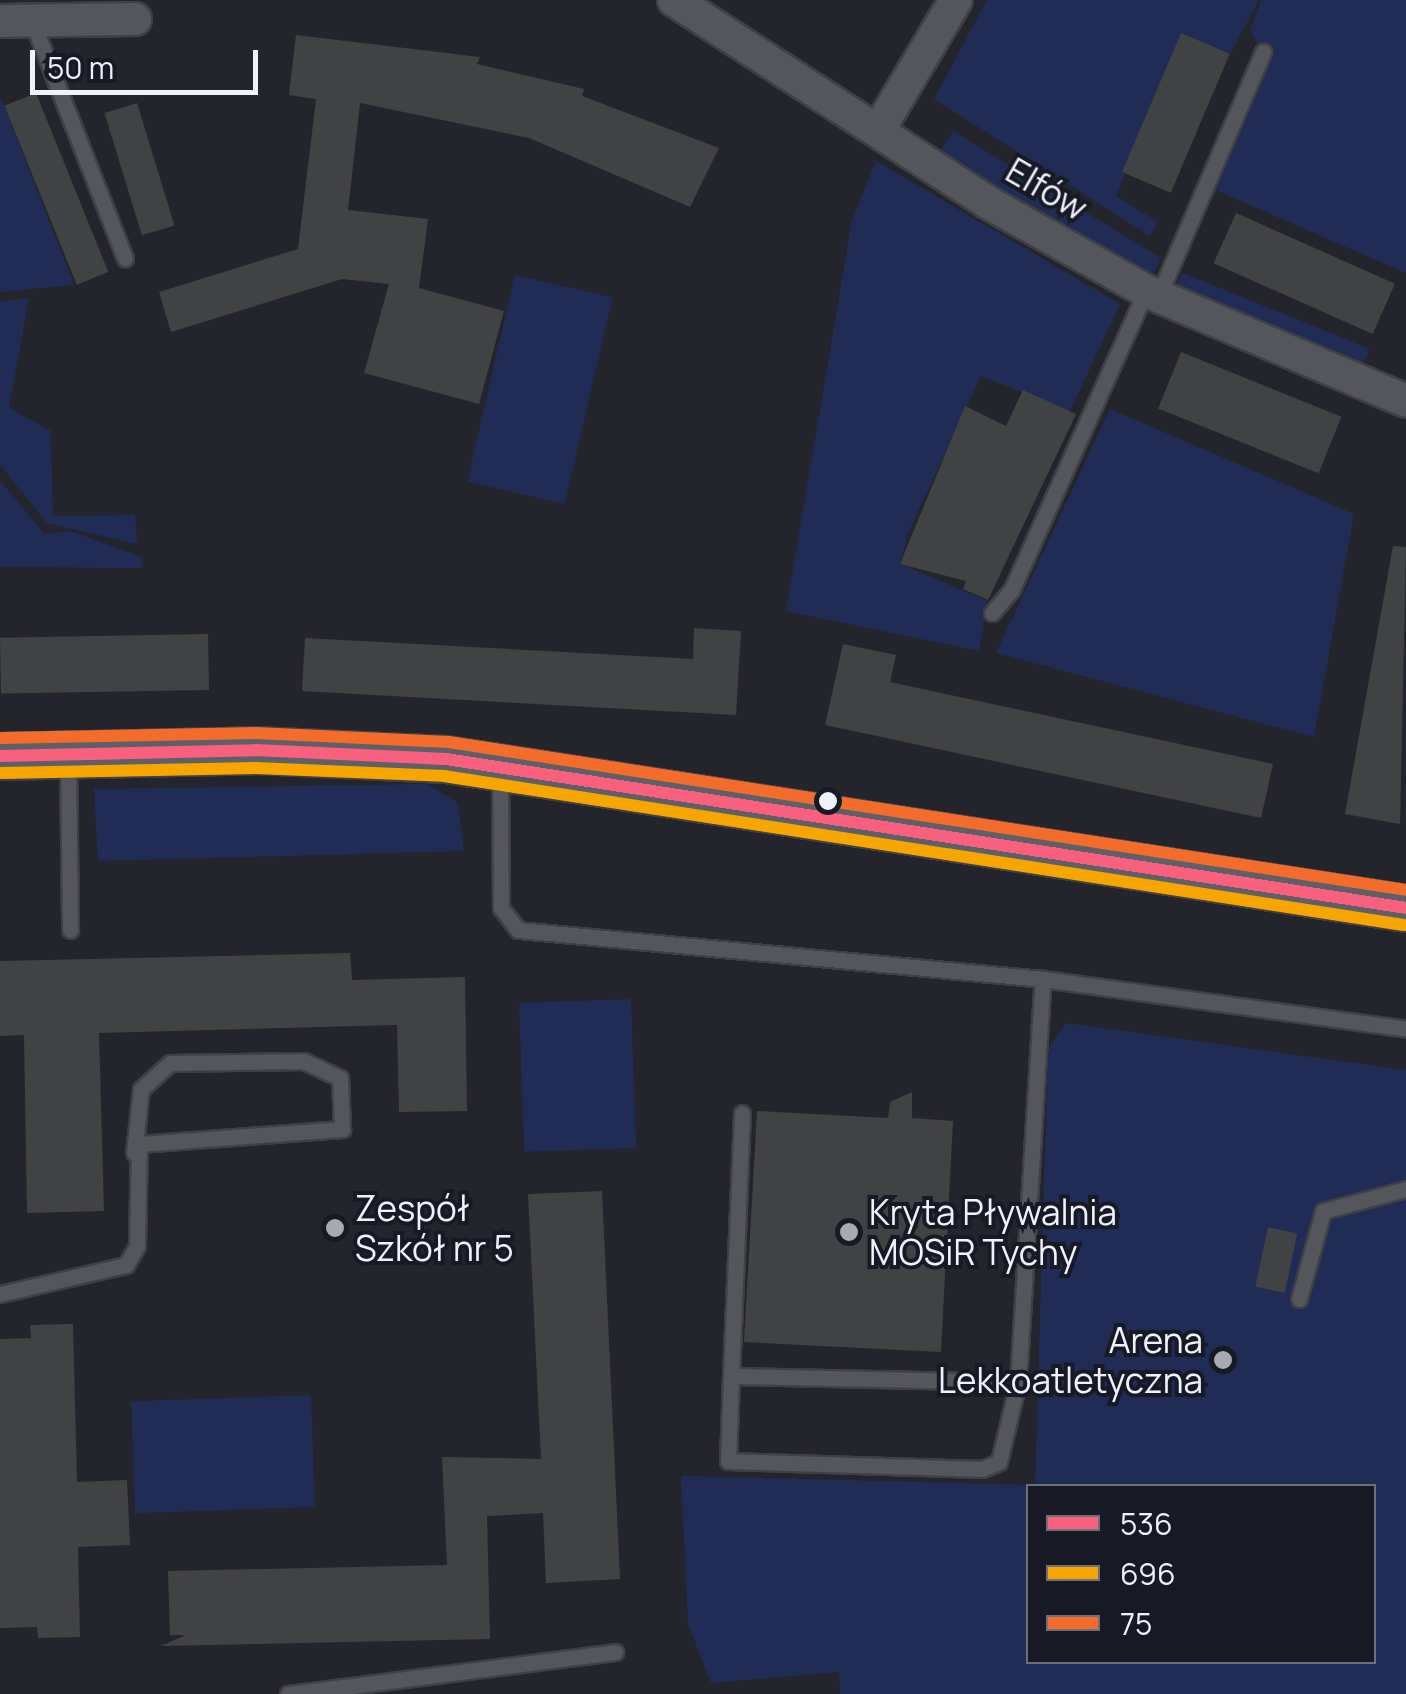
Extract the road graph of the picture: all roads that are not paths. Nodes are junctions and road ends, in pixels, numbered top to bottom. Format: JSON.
{"nodes":[{"id":1,"x":674,"y":0,"type":"edge"},
{"id":2,"x":956,"y":0,"type":"edge"},
{"id":3,"x":135,"y":18,"type":"dead end"},
{"id":4,"x":16,"y":21,"type":"edge"},
{"id":5,"x":1263,"y":52,"type":"dead end"},
{"id":6,"x":879,"y":129,"type":"junction"},
{"id":7,"x":125,"y":258,"type":"dead end"},
{"id":8,"x":1152,"y":294,"type":"junction"},
{"id":9,"x":1406,"y":401,"type":"edge"},
{"id":10,"x":992,"y":613,"type":"dead end"},
{"id":11,"x":68,"y":754,"type":"junction"},
{"id":12,"x":0,"y":756,"type":"edge"},
{"id":13,"x":500,"y":768,"type":"junction"},
{"id":14,"x":1406,"y":908,"type":"edge"},
{"id":15,"x":70,"y":930,"type":"dead end"},
{"id":16,"x":1042,"y":979,"type":"junction"},
{"id":17,"x":1406,"y":1029,"type":"edge"},
{"id":18,"x":742,"y":1113,"type":"dead end"},
{"id":19,"x":134,"y":1153,"type":"junction"},
{"id":20,"x":1406,"y":1190,"type":"edge"},
{"id":21,"x":0,"y":1294,"type":"edge"},
{"id":22,"x":1299,"y":1298,"type":"dead end"},
{"id":23,"x":731,"y":1376,"type":"junction"},
{"id":24,"x":1018,"y":1382,"type":"junction"},
{"id":25,"x":615,"y":1652,"type":"dead end"},
{"id":26,"x":288,"y":1694,"type":"edge"}],
"edges":[{"from":1,"to":6,"type":"street","name":"Elfów"},
{"from":2,"to":6,"type":"street"},
{"from":3,"to":4,"type":"street"},
{"from":4,"to":7,"type":"lane"},
{"from":5,"to":8,"type":"lane"},
{"from":6,"to":8,"type":"street","name":"Elfów"},
{"from":8,"to":9,"type":"street","name":"Elfów"},
{"from":8,"to":10,"type":"lane"},
{"from":11,"to":12,"type":"street"},
{"from":11,"to":13,"type":"street"},
{"from":11,"to":15,"type":"lane"},
{"from":13,"to":14,"type":"street"},
{"from":13,"to":16,"type":"lane"},
{"from":16,"to":17,"type":"lane"},
{"from":16,"to":24,"type":"lane"},
{"from":18,"to":23,"type":"lane"},
{"from":19,"to":19,"type":"lane"},
{"from":19,"to":21,"type":"lane"},
{"from":20,"to":22,"type":"lane"},
{"from":23,"to":24,"type":"lane"},
{"from":23,"to":24,"type":"lane"},
{"from":25,"to":26,"type":"lane"}]}
